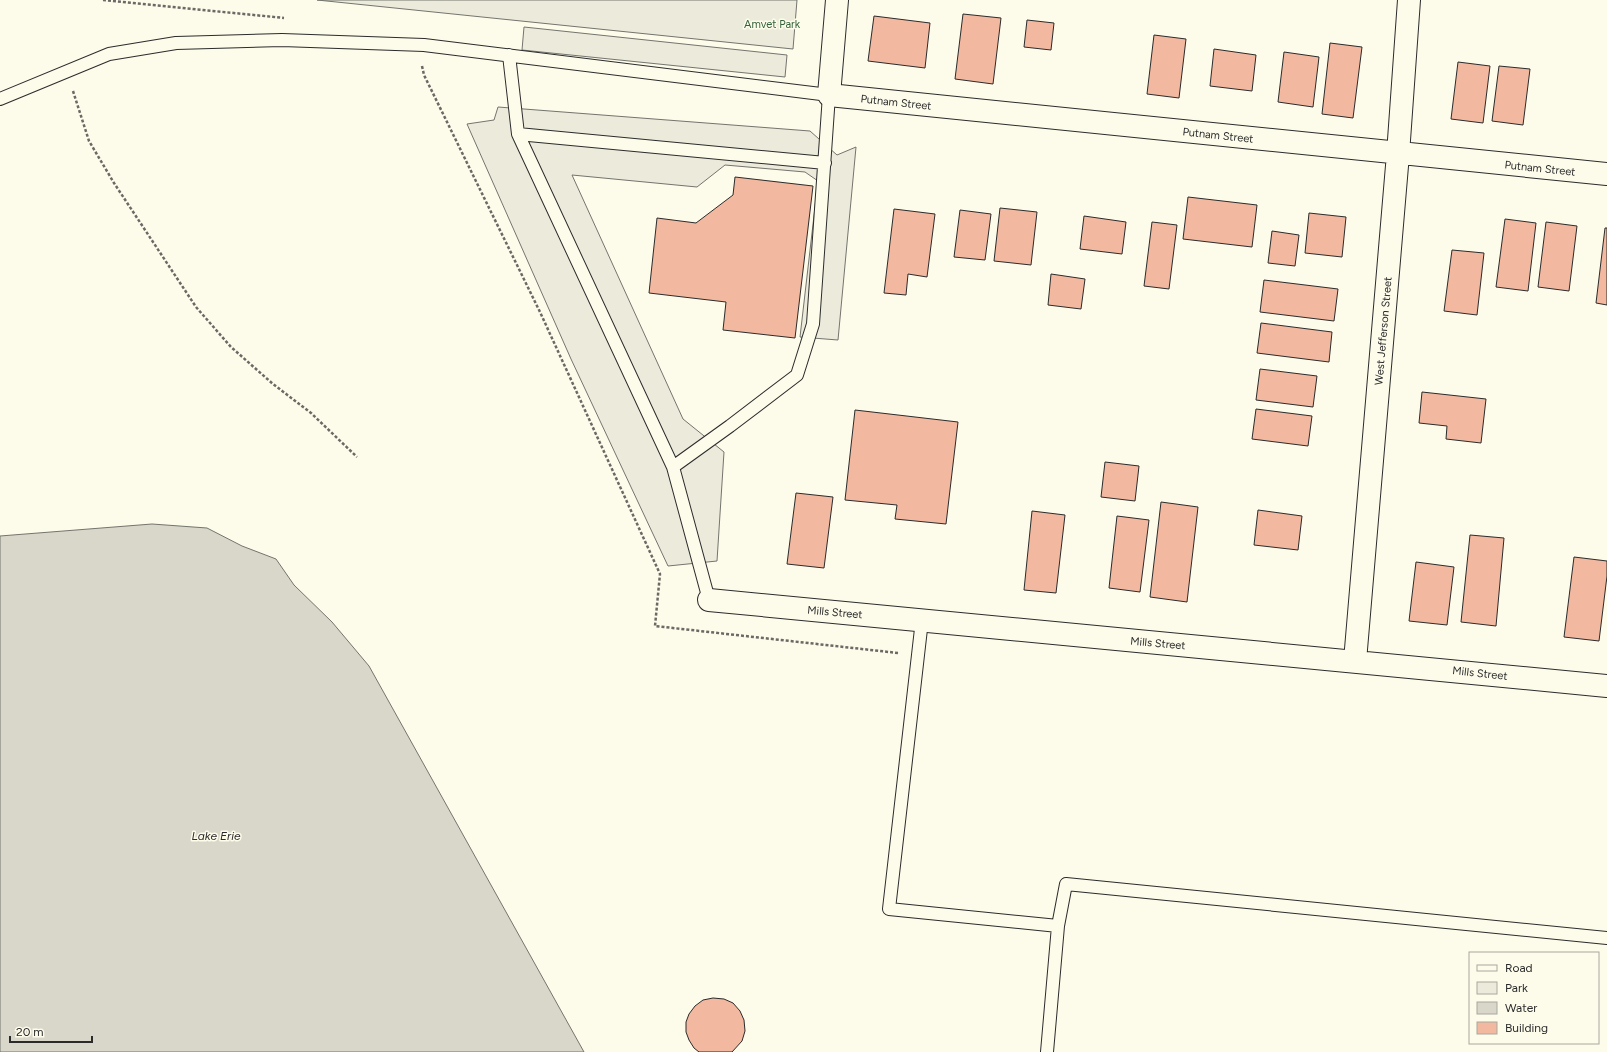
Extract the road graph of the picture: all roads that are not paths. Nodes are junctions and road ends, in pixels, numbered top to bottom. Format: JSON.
{"nodes":[{"id":1,"x":837,"y":0,"type":"edge"},
{"id":2,"x":1409,"y":0,"type":"edge"},
{"id":3,"x":509,"y":55,"type":"junction"},
{"id":4,"x":829,"y":95,"type":"junction"},
{"id":5,"x":0,"y":99,"type":"edge"},
{"id":6,"x":518,"y":134,"type":"junction"},
{"id":7,"x":1398,"y":154,"type":"junction"},
{"id":8,"x":826,"y":163,"type":"junction"},
{"id":9,"x":1607,"y":174,"type":"edge"},
{"id":10,"x":673,"y":467,"type":"junction"},
{"id":11,"x":708,"y":600,"type":"joint"},
{"id":12,"x":922,"y":620,"type":"junction"},
{"id":13,"x":1355,"y":661,"type":"junction"},
{"id":14,"x":1607,"y":686,"type":"edge"},
{"id":15,"x":1058,"y":926,"type":"junction"},
{"id":16,"x":1607,"y":938,"type":"edge"},
{"id":17,"x":1047,"y":1052,"type":"edge"}],
"edges":[{"from":1,"to":4,"type":"street"},
{"from":2,"to":7,"type":"street","name":"West Jefferson Street"},
{"from":3,"to":4,"type":"lane"},
{"from":3,"to":5,"type":"lane"},
{"from":3,"to":6,"type":"lane"},
{"from":4,"to":7,"type":"street","name":"Putnam Street"},
{"from":4,"to":8,"type":"lane"},
{"from":6,"to":8,"type":"lane"},
{"from":6,"to":10,"type":"lane"},
{"from":7,"to":9,"type":"street","name":"Putnam Street"},
{"from":7,"to":13,"type":"street","name":"West Jefferson Street"},
{"from":8,"to":10,"type":"lane"},
{"from":10,"to":11,"type":"lane"},
{"from":11,"to":12,"type":"street","name":"Mills Street"},
{"from":12,"to":13,"type":"street","name":"Mills Street"},
{"from":12,"to":15,"type":"lane"},
{"from":13,"to":14,"type":"street","name":"Mills Street"},
{"from":15,"to":16,"type":"lane"},
{"from":15,"to":17,"type":"lane"}]}
